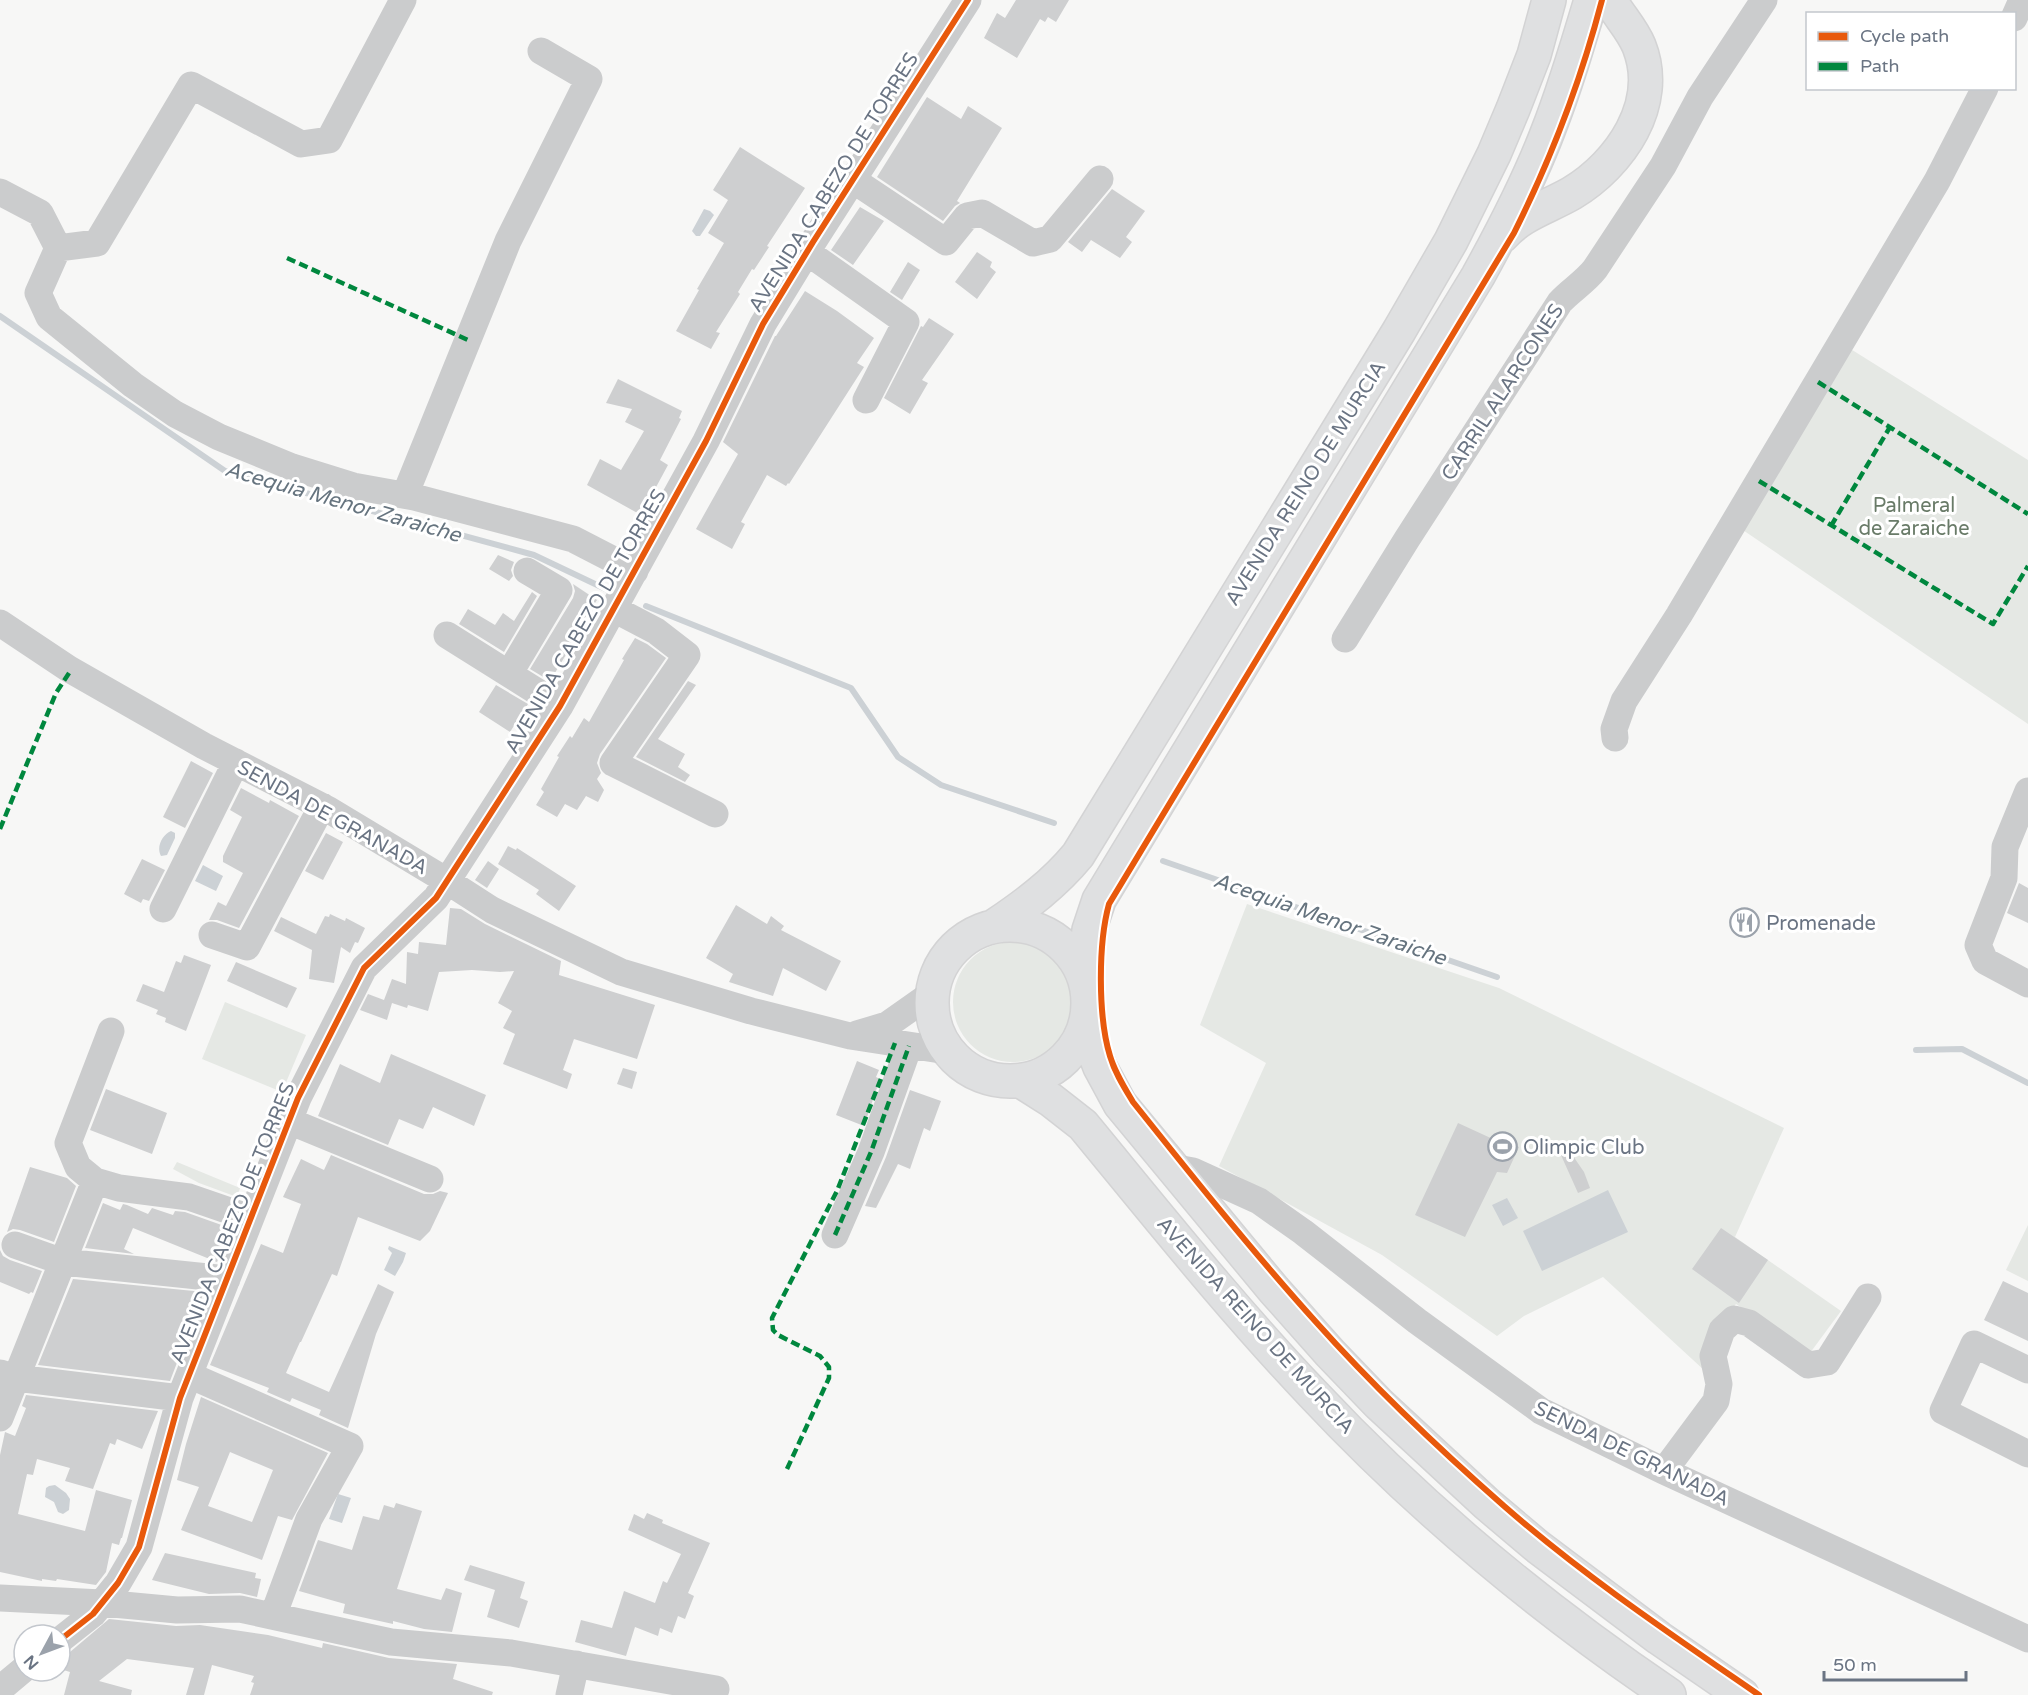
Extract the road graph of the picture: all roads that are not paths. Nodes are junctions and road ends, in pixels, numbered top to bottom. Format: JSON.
{"nodes":[{"id":1,"x":403,"y":0,"type":"edge"},
{"id":2,"x":968,"y":0,"type":"edge"},
{"id":3,"x":1591,"y":0,"type":"edge"},
{"id":4,"x":1764,"y":0,"type":"edge"},
{"id":5,"x":1611,"y":7,"type":"edge"},
{"id":6,"x":1549,"y":8,"type":"edge"},
{"id":7,"x":541,"y":51,"type":"dead end"},
{"id":8,"x":1984,"y":90,"type":"edge"},
{"id":9,"x":1100,"y":179,"type":"dead end"},
{"id":10,"x":853,"y":180,"type":"junction"},
{"id":11,"x":0,"y":192,"type":"edge"},
{"id":12,"x":1495,"y":244,"type":"junction"},
{"id":13,"x":58,"y":248,"type":"junction"},
{"id":14,"x":807,"y":252,"type":"junction"},
{"id":15,"x":866,"y":400,"type":"dead end"},
{"id":16,"x":405,"y":495,"type":"junction"},
{"id":17,"x":527,"y":571,"type":"dead end"},
{"id":18,"x":635,"y":571,"type":"junction"},
{"id":19,"x":614,"y":609,"type":"junction"},
{"id":20,"x":0,"y":623,"type":"edge"},
{"id":21,"x":447,"y":635,"type":"dead end"},
{"id":22,"x":1345,"y":639,"type":"dead end"},
{"id":23,"x":509,"y":674,"type":"junction"},
{"id":24,"x":560,"y":706,"type":"junction"},
{"id":25,"x":1615,"y":738,"type":"dead end"},
{"id":26,"x":236,"y":762,"type":"junction"},
{"id":27,"x":2028,"y":791,"type":"edge"},
{"id":28,"x":322,"y":806,"type":"junction"},
{"id":29,"x":715,"y":814,"type":"dead end"},
{"id":30,"x":447,"y":881,"type":"junction"},
{"id":31,"x":163,"y":909,"type":"dead end"},
{"id":32,"x":996,"y":925,"type":"junction"},
{"id":33,"x":212,"y":935,"type":"dead end"},
{"id":34,"x":1084,"y":975,"type":"junction"},
{"id":35,"x":2028,"y":984,"type":"edge"},
{"id":36,"x":932,"y":994,"type":"junction"},
{"id":37,"x":1085,"y":1028,"type":"junction"},
{"id":38,"x":111,"y":1031,"type":"dead end"},
{"id":39,"x":850,"y":1036,"type":"junction"},
{"id":40,"x":909,"y":1046,"type":"junction"},
{"id":41,"x":947,"y":1051,"type":"junction"},
{"id":42,"x":1021,"y":1081,"type":"junction"},
{"id":43,"x":289,"y":1121,"type":"junction"},
{"id":44,"x":1171,"y":1167,"type":"junction"},
{"id":45,"x":430,"y":1179,"type":"dead end"},
{"id":46,"x":95,"y":1181,"type":"junction"},
{"id":47,"x":250,"y":1218,"type":"junction"},
{"id":48,"x":835,"y":1235,"type":"dead end"},
{"id":49,"x":15,"y":1245,"type":"dead end"},
{"id":50,"x":63,"y":1262,"type":"junction"},
{"id":51,"x":226,"y":1279,"type":"junction"},
{"id":52,"x":1868,"y":1297,"type":"dead end"},
{"id":53,"x":2028,"y":1370,"type":"edge"},
{"id":54,"x":8,"y":1376,"type":"edge"},
{"id":55,"x":184,"y":1386,"type":"junction"},
{"id":56,"x":0,"y":1418,"type":"edge"},
{"id":57,"x":2028,"y":1454,"type":"edge"},
{"id":58,"x":1664,"y":1471,"type":"junction"},
{"id":59,"x":0,"y":1598,"type":"edge"},
{"id":60,"x":102,"y":1603,"type":"junction"},
{"id":61,"x":273,"y":1616,"type":"junction"},
{"id":62,"x":72,"y":1631,"type":"edge"},
{"id":63,"x":2028,"y":1639,"type":"edge"},
{"id":64,"x":576,"y":1664,"type":"junction"},
{"id":65,"x":12,"y":1679,"type":"edge"},
{"id":66,"x":0,"y":1689,"type":"edge"},
{"id":67,"x":716,"y":1689,"type":"dead end"},
{"id":68,"x":569,"y":1695,"type":"edge"},
{"id":69,"x":1669,"y":1695,"type":"edge"},
{"id":70,"x":1742,"y":1695,"type":"edge"}],
"edges":[{"from":1,"to":13,"type":"street"},
{"from":2,"to":10,"type":"street","name":"AVENIDA CABEZO DE TORRES"},
{"from":3,"to":12,"type":"main road","name":"AVENIDA REINO DE MURCIA"},
{"from":4,"to":22,"type":"street","name":"CARRIL ALARCONES"},
{"from":5,"to":12,"type":"main road"},
{"from":6,"to":32,"type":"main road","name":"AVENIDA REINO DE MURCIA"},
{"from":7,"to":16,"type":"street"},
{"from":8,"to":25,"type":"street"},
{"from":9,"to":10,"type":"street"},
{"from":10,"to":14,"type":"street","name":"AVENIDA CABEZO DE TORRES"},
{"from":11,"to":13,"type":"street"},
{"from":12,"to":34,"type":"main road","name":"AVENIDA REINO DE MURCIA"},
{"from":13,"to":16,"type":"street"},
{"from":14,"to":15,"type":"street"},
{"from":14,"to":18,"type":"street","name":"AVENIDA CABEZO DE TORRES"},
{"from":16,"to":18,"type":"street"},
{"from":17,"to":23,"type":"street"},
{"from":18,"to":19,"type":"street","name":"AVENIDA CABEZO DE TORRES"},
{"from":19,"to":24,"type":"street","name":"AVENIDA CABEZO DE TORRES"},
{"from":19,"to":29,"type":"street"},
{"from":20,"to":26,"type":"street","name":"SENDA DE GRANADA"},
{"from":21,"to":23,"type":"street"},
{"from":23,"to":24,"type":"street"},
{"from":24,"to":30,"type":"street","name":"AVENIDA CABEZO DE TORRES"},
{"from":26,"to":28,"type":"street","name":"SENDA DE GRANADA"},
{"from":26,"to":31,"type":"street"},
{"from":27,"to":35,"type":"street"},
{"from":28,"to":30,"type":"street","name":"SENDA DE GRANADA"},
{"from":28,"to":33,"type":"street"},
{"from":30,"to":39,"type":"street","name":"SENDA DE GRANADA"},
{"from":30,"to":43,"type":"street","name":"AVENIDA CABEZO DE TORRES"},
{"from":32,"to":34,"type":"main road"},
{"from":32,"to":36,"type":"main road"},
{"from":34,"to":37,"type":"main road"},
{"from":36,"to":39,"type":"street"},
{"from":36,"to":41,"type":"main road"},
{"from":37,"to":42,"type":"main road"},
{"from":37,"to":44,"type":"main road","name":"AVENIDA REINO DE MURCIA"},
{"from":38,"to":46,"type":"street"},
{"from":39,"to":40,"type":"street","name":"SENDA DE GRANADA"},
{"from":40,"to":41,"type":"street","name":"SENDA DE GRANADA"},
{"from":40,"to":48,"type":"street"},
{"from":41,"to":42,"type":"main road"},
{"from":42,"to":69,"type":"main road","name":"AVENIDA REINO DE MURCIA"},
{"from":43,"to":45,"type":"street"},
{"from":43,"to":47,"type":"street","name":"AVENIDA CABEZO DE TORRES"},
{"from":44,"to":58,"type":"street","name":"SENDA DE GRANADA"},
{"from":44,"to":70,"type":"main road","name":"AVENIDA REINO DE MURCIA"},
{"from":46,"to":47,"type":"street"},
{"from":46,"to":50,"type":"street"},
{"from":47,"to":51,"type":"street","name":"AVENIDA CABEZO DE TORRES"},
{"from":49,"to":50,"type":"street"},
{"from":50,"to":51,"type":"street"},
{"from":50,"to":54,"type":"street"},
{"from":51,"to":55,"type":"street","name":"AVENIDA CABEZO DE TORRES"},
{"from":52,"to":58,"type":"street"},
{"from":53,"to":57,"type":"street"},
{"from":54,"to":55,"type":"street"},
{"from":54,"to":56,"type":"street"},
{"from":55,"to":60,"type":"street","name":"AVENIDA CABEZO DE TORRES"},
{"from":55,"to":61,"type":"street"},
{"from":58,"to":63,"type":"street","name":"SENDA DE GRANADA"},
{"from":59,"to":60,"type":"street"},
{"from":60,"to":61,"type":"street"},
{"from":60,"to":62,"type":"street","name":"AVENIDA CABEZO DE TORRES"},
{"from":61,"to":64,"type":"street"},
{"from":64,"to":67,"type":"street"},
{"from":64,"to":68,"type":"street"},
{"from":65,"to":66,"type":"street"}]}
